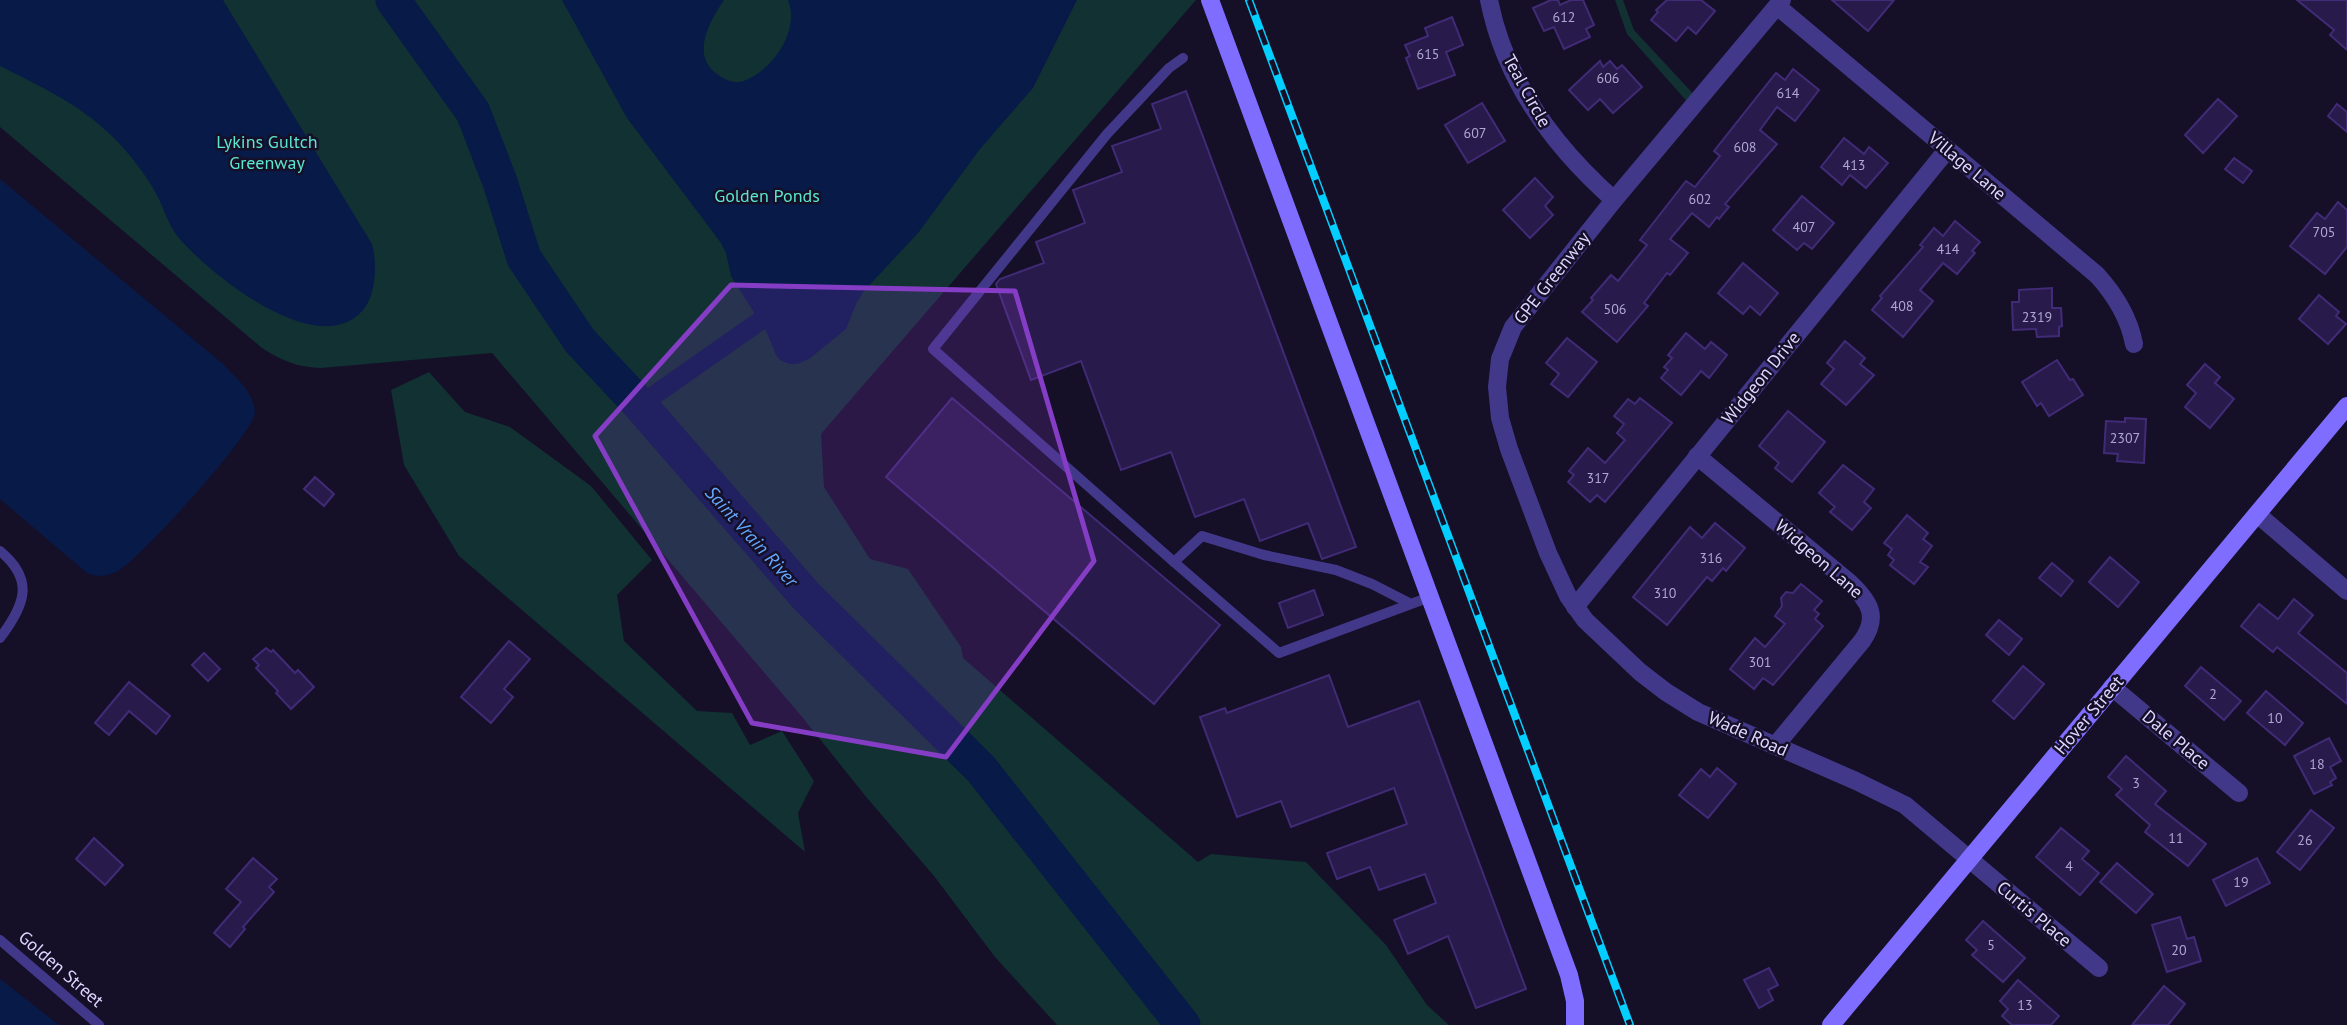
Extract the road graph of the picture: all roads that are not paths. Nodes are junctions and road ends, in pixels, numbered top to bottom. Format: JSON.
{"nodes":[{"id":1,"x":1210,"y":0,"type":"edge"},
{"id":2,"x":1489,"y":0,"type":"edge"},
{"id":3,"x":1779,"y":3,"type":"edge"},
{"id":4,"x":1183,"y":58,"type":"dead end"},
{"id":5,"x":1947,"y":150,"type":"junction"},
{"id":6,"x":1614,"y":200,"type":"junction"},
{"id":7,"x":2134,"y":344,"type":"dead end"},
{"id":8,"x":2347,"y":406,"type":"edge"},
{"id":9,"x":1697,"y":456,"type":"junction"},
{"id":10,"x":2256,"y":514,"type":"junction"},
{"id":11,"x":0,"y":551,"type":"edge"},
{"id":12,"x":1174,"y":562,"type":"junction"},
{"id":13,"x":2347,"y":591,"type":"edge"},
{"id":14,"x":1430,"y":597,"type":"junction"},
{"id":15,"x":1411,"y":604,"type":"junction"},
{"id":16,"x":1575,"y":607,"type":"junction"},
{"id":17,"x":0,"y":638,"type":"edge"},
{"id":18,"x":2112,"y":687,"type":"junction"},
{"id":19,"x":1775,"y":746,"type":"junction"},
{"id":20,"x":2239,"y":793,"type":"dead end"},
{"id":21,"x":1969,"y":859,"type":"junction"},
{"id":22,"x":0,"y":940,"type":"edge"},
{"id":23,"x":2099,"y":968,"type":"dead end"},
{"id":24,"x":99,"y":1025,"type":"edge"},
{"id":25,"x":1575,"y":1025,"type":"edge"},
{"id":26,"x":1830,"y":1025,"type":"edge"}],
"edges":[{"from":1,"to":14,"type":"street"},
{"from":2,"to":6,"type":"street","name":"Teal Circle"},
{"from":3,"to":5,"type":"street","name":"Village Lane"},
{"from":3,"to":6,"type":"street","name":"GPE Greenway"},
{"from":4,"to":12,"type":"lane"},
{"from":5,"to":7,"type":"street","name":"Village Lane"},
{"from":5,"to":9,"type":"street","name":"Widgeon Drive"},
{"from":6,"to":16,"type":"street","name":"GPE Greenway"},
{"from":8,"to":10,"type":"street","name":"Hover Street"},
{"from":9,"to":16,"type":"street","name":"Widgeon Drive"},
{"from":9,"to":19,"type":"street","name":"Widgeon Lane"},
{"from":10,"to":13,"type":"street"},
{"from":10,"to":18,"type":"street","name":"Hover Street"},
{"from":11,"to":17,"type":"lane"},
{"from":12,"to":15,"type":"lane"},
{"from":12,"to":15,"type":"lane"},
{"from":14,"to":15,"type":"lane"},
{"from":14,"to":25,"type":"street"},
{"from":16,"to":19,"type":"street","name":"Wade Road"},
{"from":18,"to":20,"type":"street","name":"Dale Place"},
{"from":18,"to":21,"type":"street","name":"Hover Street"},
{"from":19,"to":21,"type":"street","name":"Wade Road"},
{"from":21,"to":23,"type":"street","name":"Curtis Place"},
{"from":21,"to":26,"type":"street","name":"Hover Street"},
{"from":22,"to":24,"type":"lane","name":"Golden Street"}]}
